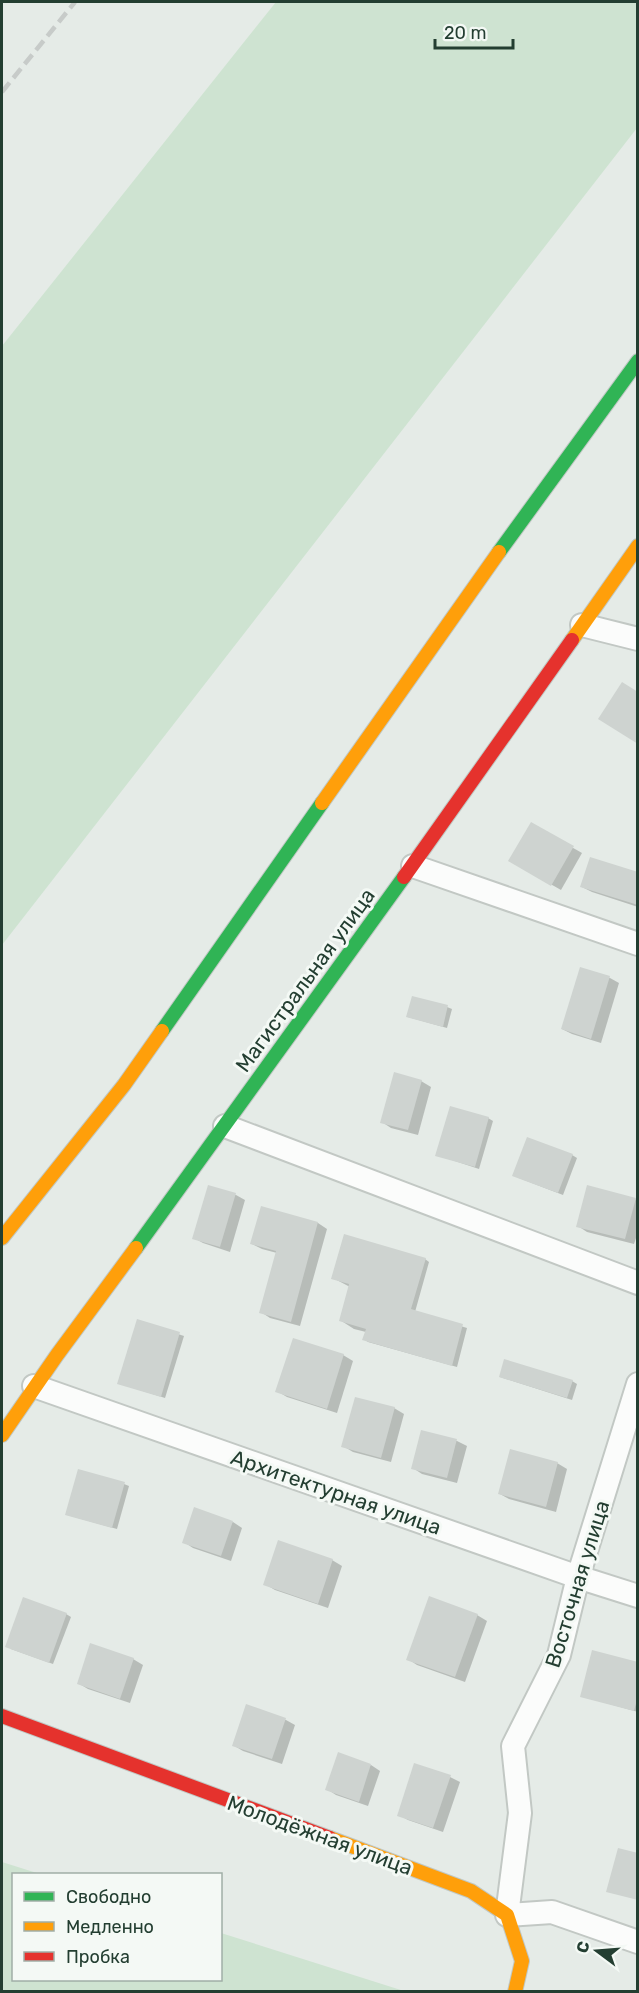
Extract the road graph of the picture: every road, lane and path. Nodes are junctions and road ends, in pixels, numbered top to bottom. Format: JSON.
{"nodes":[{"id":1,"x":638,"y":361,"type":"edge"},
{"id":2,"x":638,"y":546,"type":"edge"},
{"id":3,"x":582,"y":625,"type":"junction"},
{"id":4,"x":638,"y":639,"type":"edge"},
{"id":5,"x":413,"y":866,"type":"junction"},
{"id":6,"x":638,"y":944,"type":"edge"},
{"id":7,"x":225,"y":1126,"type":"junction"},
{"id":8,"x":2,"y":1238,"type":"edge"},
{"id":9,"x":638,"y":1283,"type":"edge"},
{"id":10,"x":638,"y":1384,"type":"edge"},
{"id":11,"x":34,"y":1386,"type":"junction"},
{"id":12,"x":2,"y":1435,"type":"edge"},
{"id":13,"x":578,"y":1577,"type":"junction"},
{"id":14,"x":638,"y":1596,"type":"edge"},
{"id":15,"x":2,"y":1716,"type":"edge"},
{"id":16,"x":507,"y":1915,"type":"junction"},
{"id":17,"x":638,"y":1942,"type":"edge"},
{"id":18,"x":515,"y":1992,"type":"edge"}],
"edges":[{"from":1,"to":8,"type":"main road"},
{"from":2,"to":3,"type":"main road","name":"Магистральная улица"},
{"from":3,"to":4,"type":"street"},
{"from":3,"to":5,"type":"main road","name":"Магистральная улица"},
{"from":5,"to":6,"type":"street"},
{"from":5,"to":7,"type":"main road","name":"Магистральная улица"},
{"from":7,"to":9,"type":"street"},
{"from":7,"to":11,"type":"main road","name":"Магистральная улица"},
{"from":10,"to":13,"type":"street","name":"Восточная улица"},
{"from":11,"to":12,"type":"main road","name":"Магистральная улица"},
{"from":11,"to":13,"type":"street","name":"Архитектурная улица"},
{"from":13,"to":14,"type":"street","name":"Архитектурная улица"},
{"from":13,"to":16,"type":"street","name":"Восточная улица"},
{"from":15,"to":16,"type":"main road","name":"Молодёжная улица"},
{"from":16,"to":17,"type":"street"},
{"from":16,"to":18,"type":"main road","name":"Восточная улица"}]}
